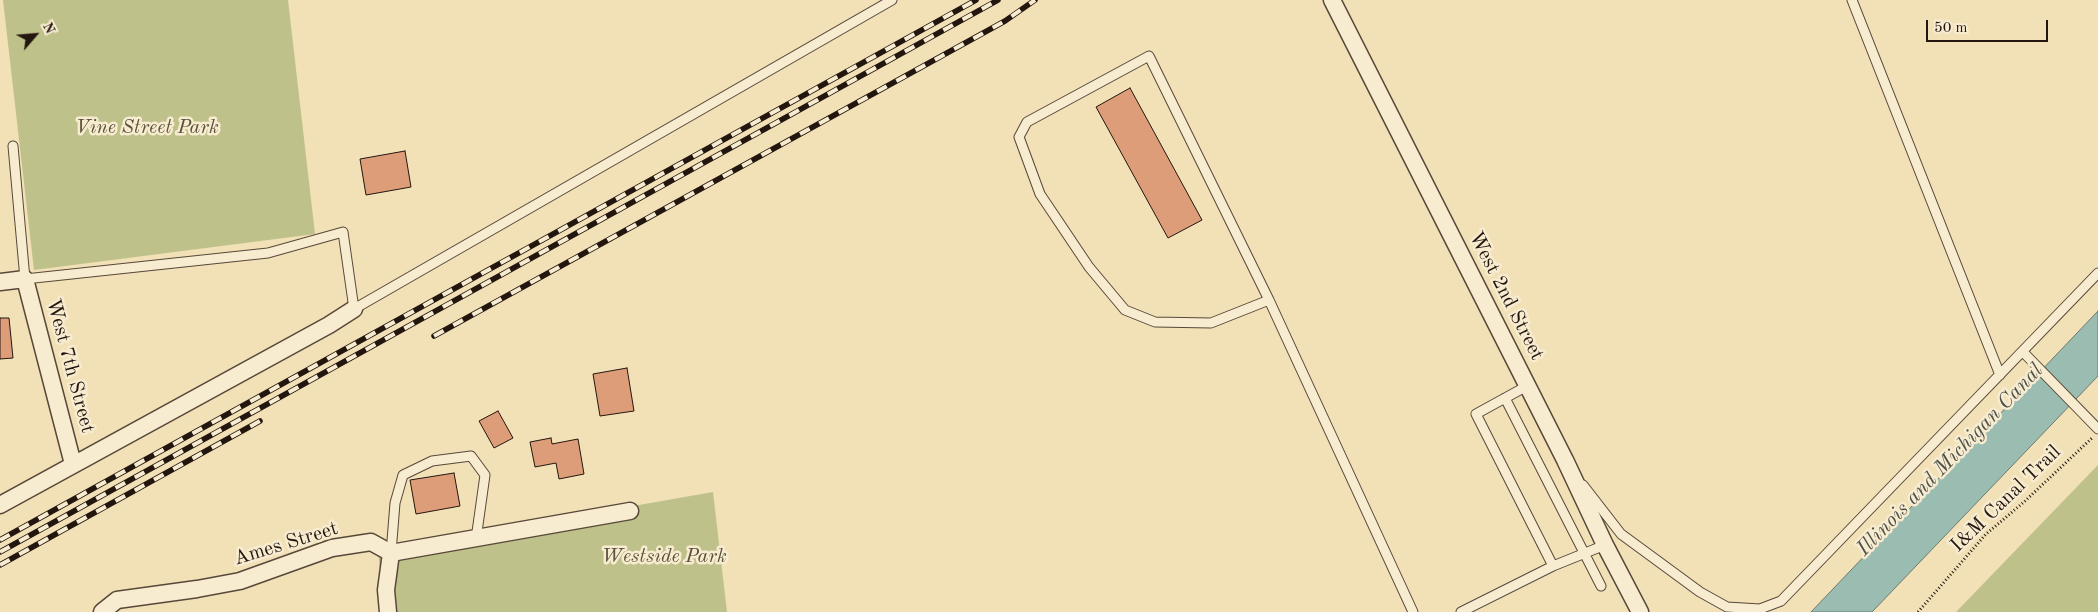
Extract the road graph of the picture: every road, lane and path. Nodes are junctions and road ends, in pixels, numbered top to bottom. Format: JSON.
{"nodes":[{"id":1,"x":892,"y":0,"type":"edge"},
{"id":2,"x":1332,"y":0,"type":"edge"},
{"id":3,"x":1852,"y":0,"type":"edge"},
{"id":4,"x":13,"y":146,"type":"dead end"},
{"id":5,"x":2098,"y":273,"type":"edge"},
{"id":6,"x":25,"y":279,"type":"junction"},
{"id":7,"x":0,"y":282,"type":"edge"},
{"id":8,"x":1269,"y":300,"type":"junction"},
{"id":9,"x":354,"y":309,"type":"junction"},
{"id":10,"x":2023,"y":352,"type":"junction"},
{"id":11,"x":2000,"y":375,"type":"junction"},
{"id":12,"x":1528,"y":386,"type":"junction"},
{"id":13,"x":1505,"y":398,"type":"junction"},
{"id":14,"x":2098,"y":431,"type":"edge"},
{"id":15,"x":1565,"y":460,"type":"junction"},
{"id":16,"x":73,"y":464,"type":"junction"},
{"id":17,"x":0,"y":505,"type":"edge"},
{"id":18,"x":630,"y":512,"type":"dead end"},
{"id":19,"x":476,"y":539,"type":"junction"},
{"id":20,"x":1604,"y":545,"type":"junction"},
{"id":21,"x":391,"y":553,"type":"junction"},
{"id":22,"x":1584,"y":553,"type":"junction"},
{"id":23,"x":1553,"y":566,"type":"junction"},
{"id":24,"x":1601,"y":586,"type":"dead end"},
{"id":25,"x":102,"y":611,"type":"edge"},
{"id":26,"x":388,"y":612,"type":"edge"},
{"id":27,"x":1413,"y":612,"type":"edge"},
{"id":28,"x":1461,"y":612,"type":"edge"},
{"id":29,"x":1640,"y":612,"type":"edge"},
{"id":30,"x":1918,"y":612,"type":"edge"}],
"edges":[{"from":1,"to":9,"type":"lane"},
{"from":2,"to":12,"type":"street","name":"West 2nd Street"},
{"from":3,"to":11,"type":"lane"},
{"from":4,"to":6,"type":"lane"},
{"from":5,"to":10,"type":"lane"},
{"from":6,"to":7,"type":"street"},
{"from":6,"to":9,"type":"lane"},
{"from":6,"to":16,"type":"street","name":"West 7th Street"},
{"from":8,"to":8,"type":"lane"},
{"from":8,"to":27,"type":"lane"},
{"from":9,"to":16,"type":"street"},
{"from":10,"to":11,"type":"lane"},
{"from":10,"to":14,"type":"lane"},
{"from":11,"to":15,"type":"lane"},
{"from":12,"to":13,"type":"lane"},
{"from":12,"to":15,"type":"street","name":"West 2nd Street"},
{"from":13,"to":22,"type":"lane"},
{"from":13,"to":23,"type":"lane"},
{"from":14,"to":30,"type":"path","name":"I&M Canal Trail"},
{"from":15,"to":20,"type":"street","name":"West 2nd Street"},
{"from":16,"to":17,"type":"street"},
{"from":18,"to":19,"type":"street"},
{"from":19,"to":21,"type":"street"},
{"from":19,"to":21,"type":"lane"},
{"from":20,"to":22,"type":"lane"},
{"from":20,"to":29,"type":"street","name":"West 2nd Street"},
{"from":21,"to":25,"type":"street","name":"Ames Street"},
{"from":21,"to":26,"type":"street"},
{"from":22,"to":23,"type":"lane"},
{"from":22,"to":24,"type":"lane"},
{"from":23,"to":28,"type":"lane"}]}
